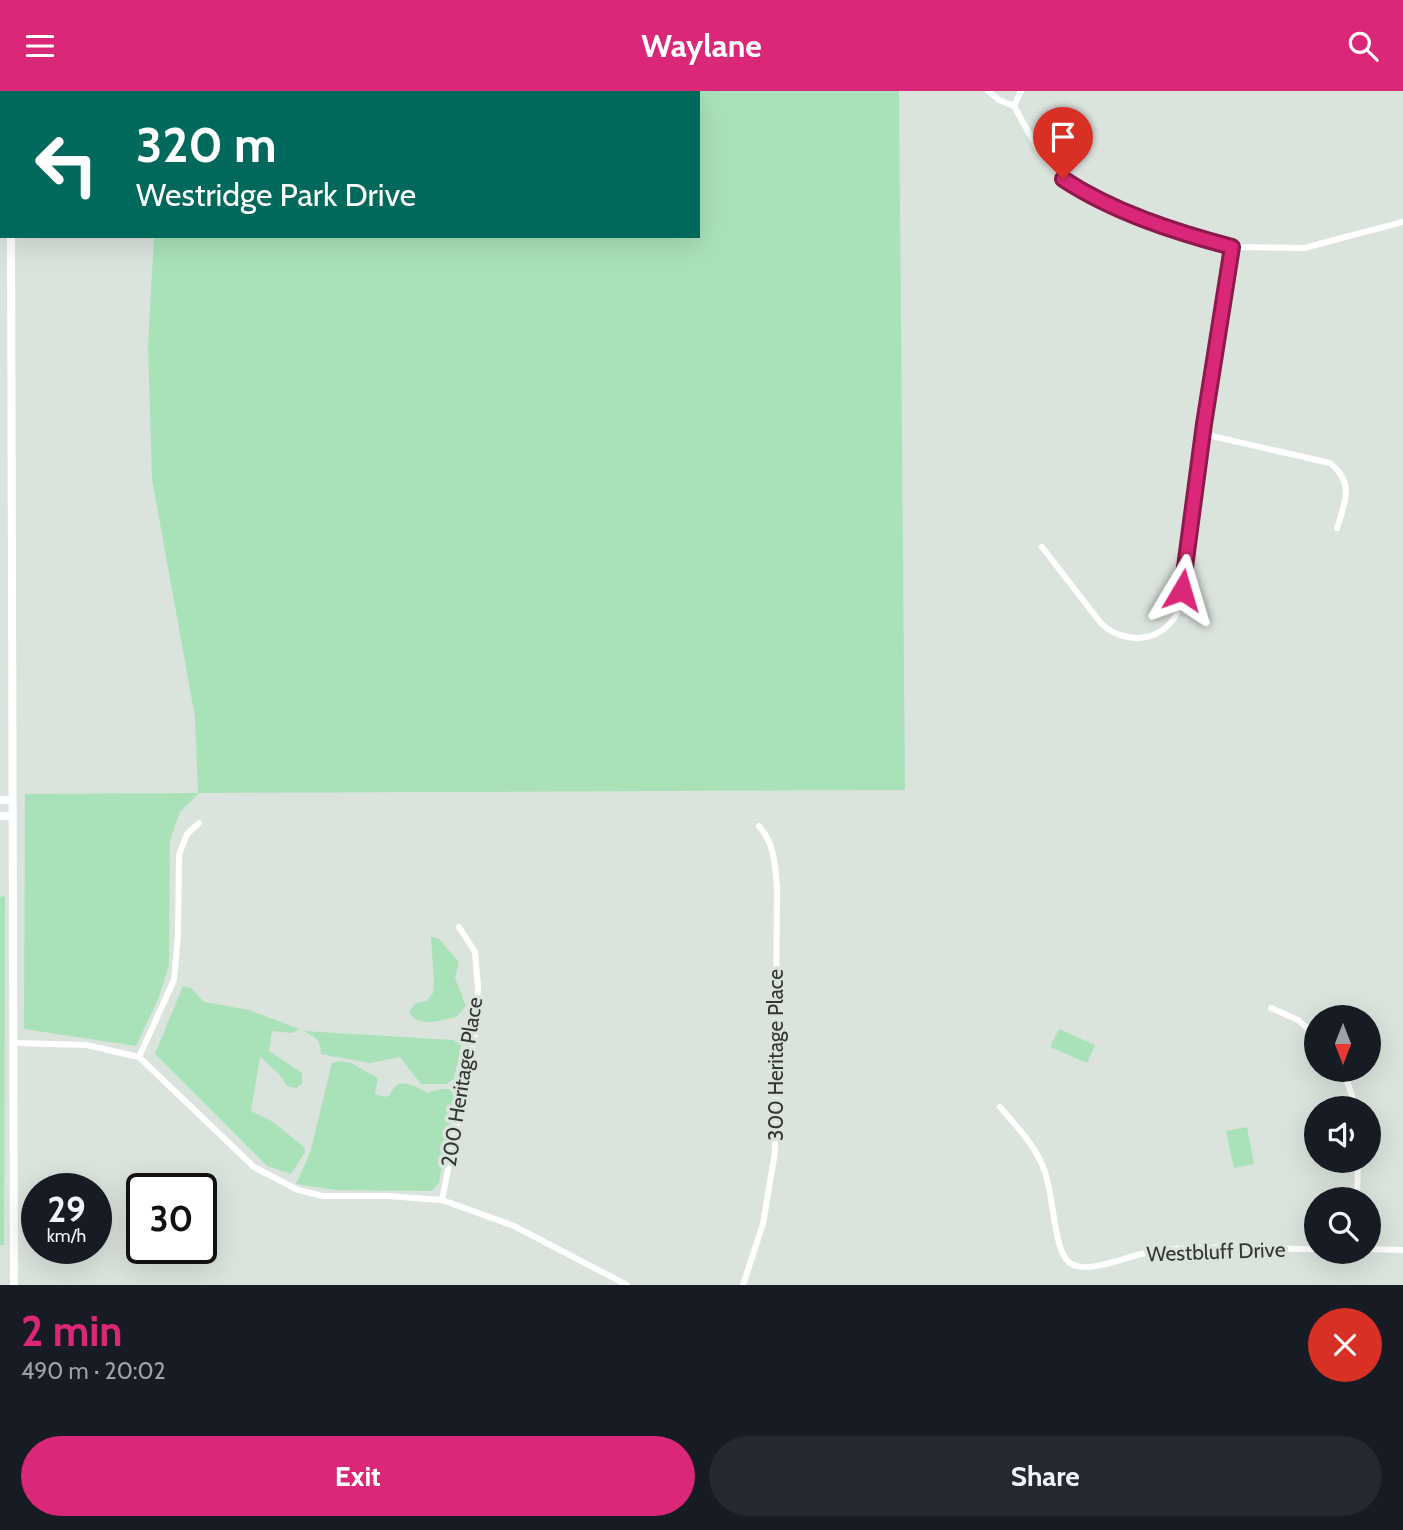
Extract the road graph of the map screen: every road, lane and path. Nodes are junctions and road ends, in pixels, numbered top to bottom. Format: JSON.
{"nodes":[{"id":1,"x":988,"y":91,"type":"edge"},
{"id":2,"x":1021,"y":91,"type":"edge"},
{"id":3,"x":1014,"y":106,"type":"junction"},
{"id":4,"x":1403,"y":222,"type":"edge"},
{"id":5,"x":11,"y":238,"type":"edge"},
{"id":6,"x":1232,"y":247,"type":"junction"},
{"id":7,"x":1203,"y":434,"type":"junction"},
{"id":8,"x":1337,"y":529,"type":"dead end"},
{"id":9,"x":1042,"y":547,"type":"dead end"},
{"id":10,"x":0,"y":800,"type":"edge"},
{"id":11,"x":12,"y":800,"type":"junction"},
{"id":12,"x":0,"y":816,"type":"edge"},
{"id":13,"x":13,"y":816,"type":"junction"},
{"id":14,"x":199,"y":823,"type":"dead end"},
{"id":15,"x":759,"y":826,"type":"dead end"},
{"id":16,"x":459,"y":927,"type":"dead end"},
{"id":17,"x":1271,"y":1008,"type":"dead end"},
{"id":18,"x":1304,"y":1025,"type":"edge"},
{"id":19,"x":15,"y":1043,"type":"junction"},
{"id":20,"x":139,"y":1057,"type":"junction"},
{"id":21,"x":1000,"y":1107,"type":"dead end"},
{"id":22,"x":442,"y":1200,"type":"junction"},
{"id":23,"x":1304,"y":1249,"type":"edge"},
{"id":24,"x":1381,"y":1249,"type":"edge"},
{"id":25,"x":1403,"y":1250,"type":"edge"},
{"id":26,"x":14,"y":1285,"type":"edge"},
{"id":27,"x":627,"y":1285,"type":"edge"},
{"id":28,"x":743,"y":1285,"type":"edge"}],
"edges":[{"from":1,"to":3,"type":"street"},
{"from":2,"to":3,"type":"street"},
{"from":3,"to":6,"type":"street"},
{"from":4,"to":6,"type":"street"},
{"from":5,"to":11,"type":"street"},
{"from":6,"to":7,"type":"street"},
{"from":7,"to":8,"type":"street"},
{"from":7,"to":9,"type":"street"},
{"from":10,"to":11,"type":"street"},
{"from":11,"to":13,"type":"street"},
{"from":12,"to":13,"type":"street"},
{"from":13,"to":19,"type":"street"},
{"from":14,"to":20,"type":"street"},
{"from":15,"to":28,"type":"street","name":"300 Heritage Place"},
{"from":16,"to":22,"type":"street","name":"200 Heritage Place"},
{"from":17,"to":18,"type":"street"},
{"from":19,"to":20,"type":"street"},
{"from":19,"to":26,"type":"street"},
{"from":20,"to":22,"type":"street"},
{"from":21,"to":23,"type":"street","name":"Westbluff Drive"},
{"from":22,"to":27,"type":"street"},
{"from":24,"to":25,"type":"street"}]}
